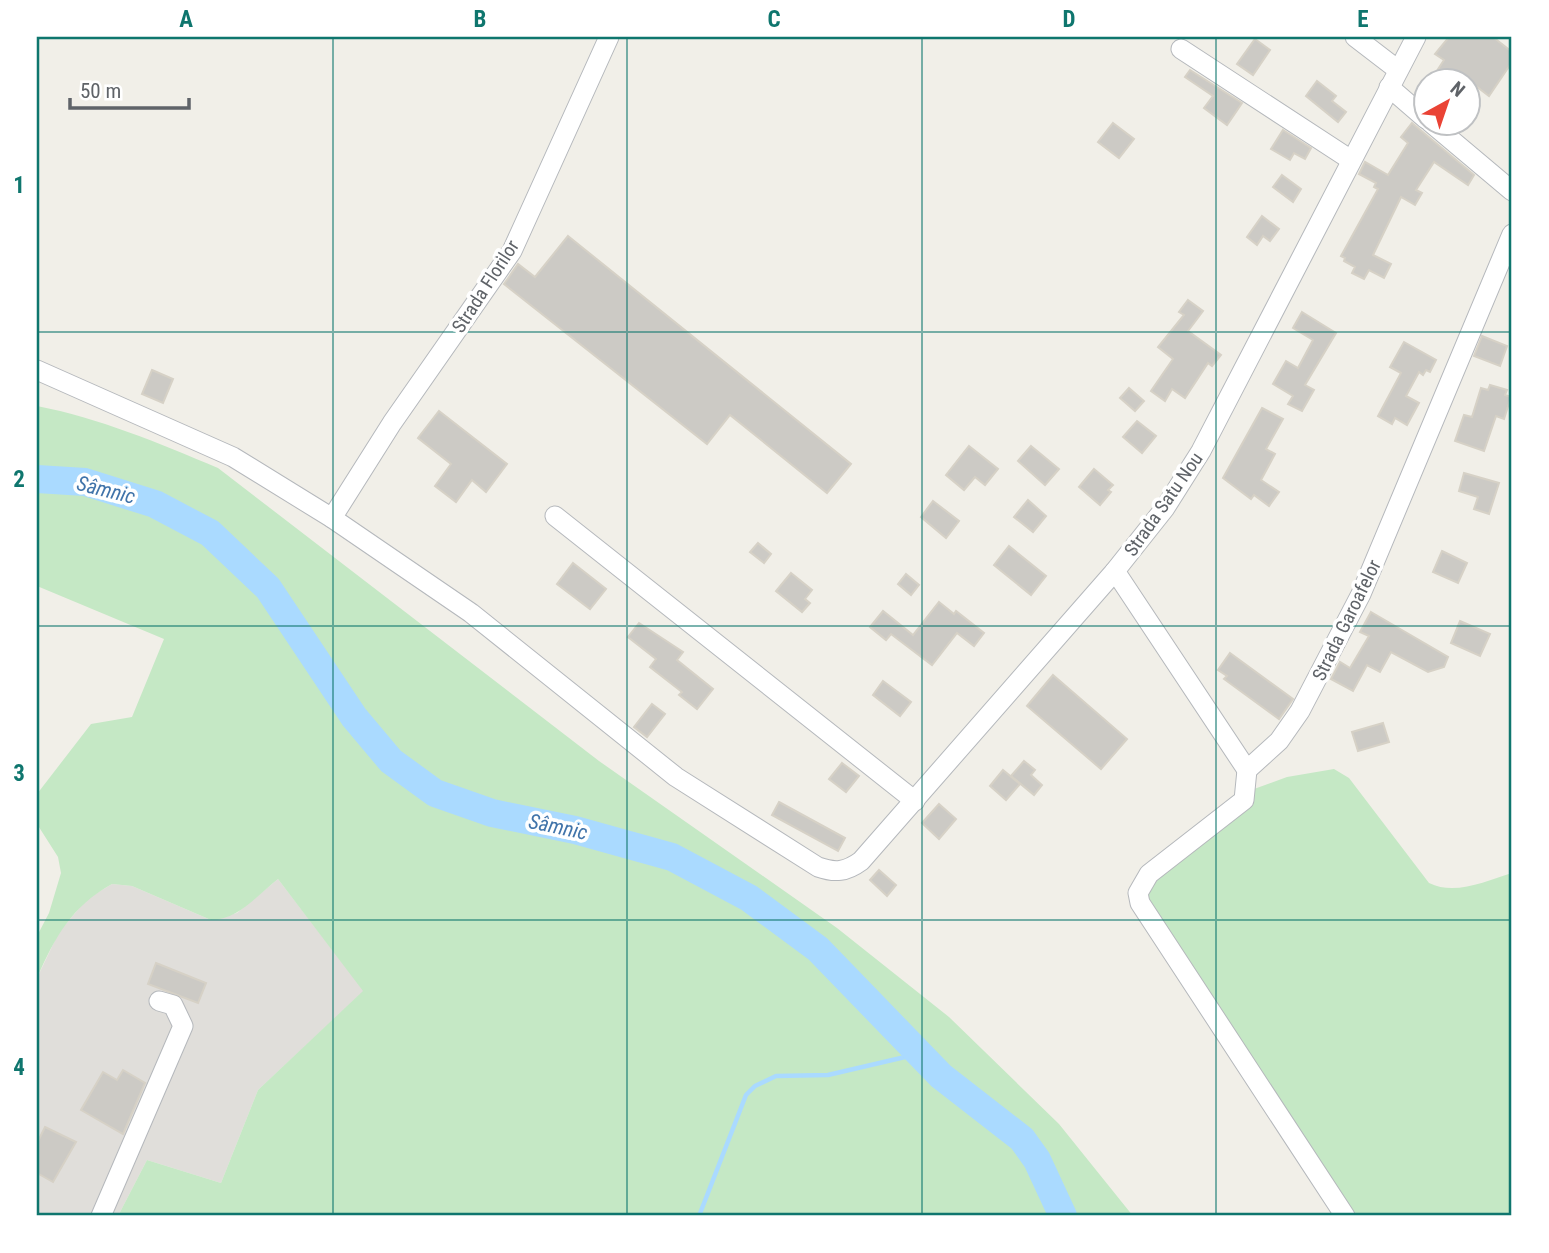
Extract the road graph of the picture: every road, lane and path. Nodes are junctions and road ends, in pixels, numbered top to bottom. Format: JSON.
{"nodes":[{"id":1,"x":609,"y":37,"type":"edge"},
{"id":2,"x":1354,"y":37,"type":"edge"},
{"id":3,"x":1416,"y":37,"type":"edge"},
{"id":4,"x":1181,"y":49,"type":"dead end"},
{"id":5,"x":1393,"y":79,"type":"junction"},
{"id":6,"x":1412,"y":102,"type":"edge"},
{"id":7,"x":1446,"y":136,"type":"edge"},
{"id":8,"x":1351,"y":160,"type":"junction"},
{"id":9,"x":1512,"y":191,"type":"edge"},
{"id":10,"x":1512,"y":234,"type":"edge"},
{"id":11,"x":37,"y":370,"type":"edge"},
{"id":12,"x":555,"y":516,"type":"dead end"},
{"id":13,"x":331,"y":518,"type":"junction"},
{"id":14,"x":1115,"y":570,"type":"junction"},
{"id":15,"x":1247,"y":770,"type":"junction"},
{"id":16,"x":915,"y":801,"type":"junction"},
{"id":17,"x":159,"y":1001,"type":"dead end"},
{"id":18,"x":101,"y":1216,"type":"edge"},
{"id":19,"x":1345,"y":1216,"type":"edge"}],
"edges":[{"from":1,"to":13,"type":"street","name":"Strada Florilor"},
{"from":2,"to":5,"type":"street"},
{"from":3,"to":5,"type":"street","name":"Strada Satu Nou"},
{"from":4,"to":8,"type":"street"},
{"from":5,"to":6,"type":"street"},
{"from":5,"to":8,"type":"street","name":"Strada Satu Nou"},
{"from":7,"to":9,"type":"street"},
{"from":8,"to":14,"type":"street","name":"Strada Satu Nou"},
{"from":10,"to":15,"type":"street","name":"Strada Garoafelor"},
{"from":11,"to":13,"type":"street"},
{"from":12,"to":16,"type":"street"},
{"from":13,"to":16,"type":"street","name":"Strada Satu Nou"},
{"from":14,"to":15,"type":"street"},
{"from":14,"to":16,"type":"street","name":"Strada Satu Nou"},
{"from":15,"to":19,"type":"street"},
{"from":17,"to":18,"type":"street"}]}
